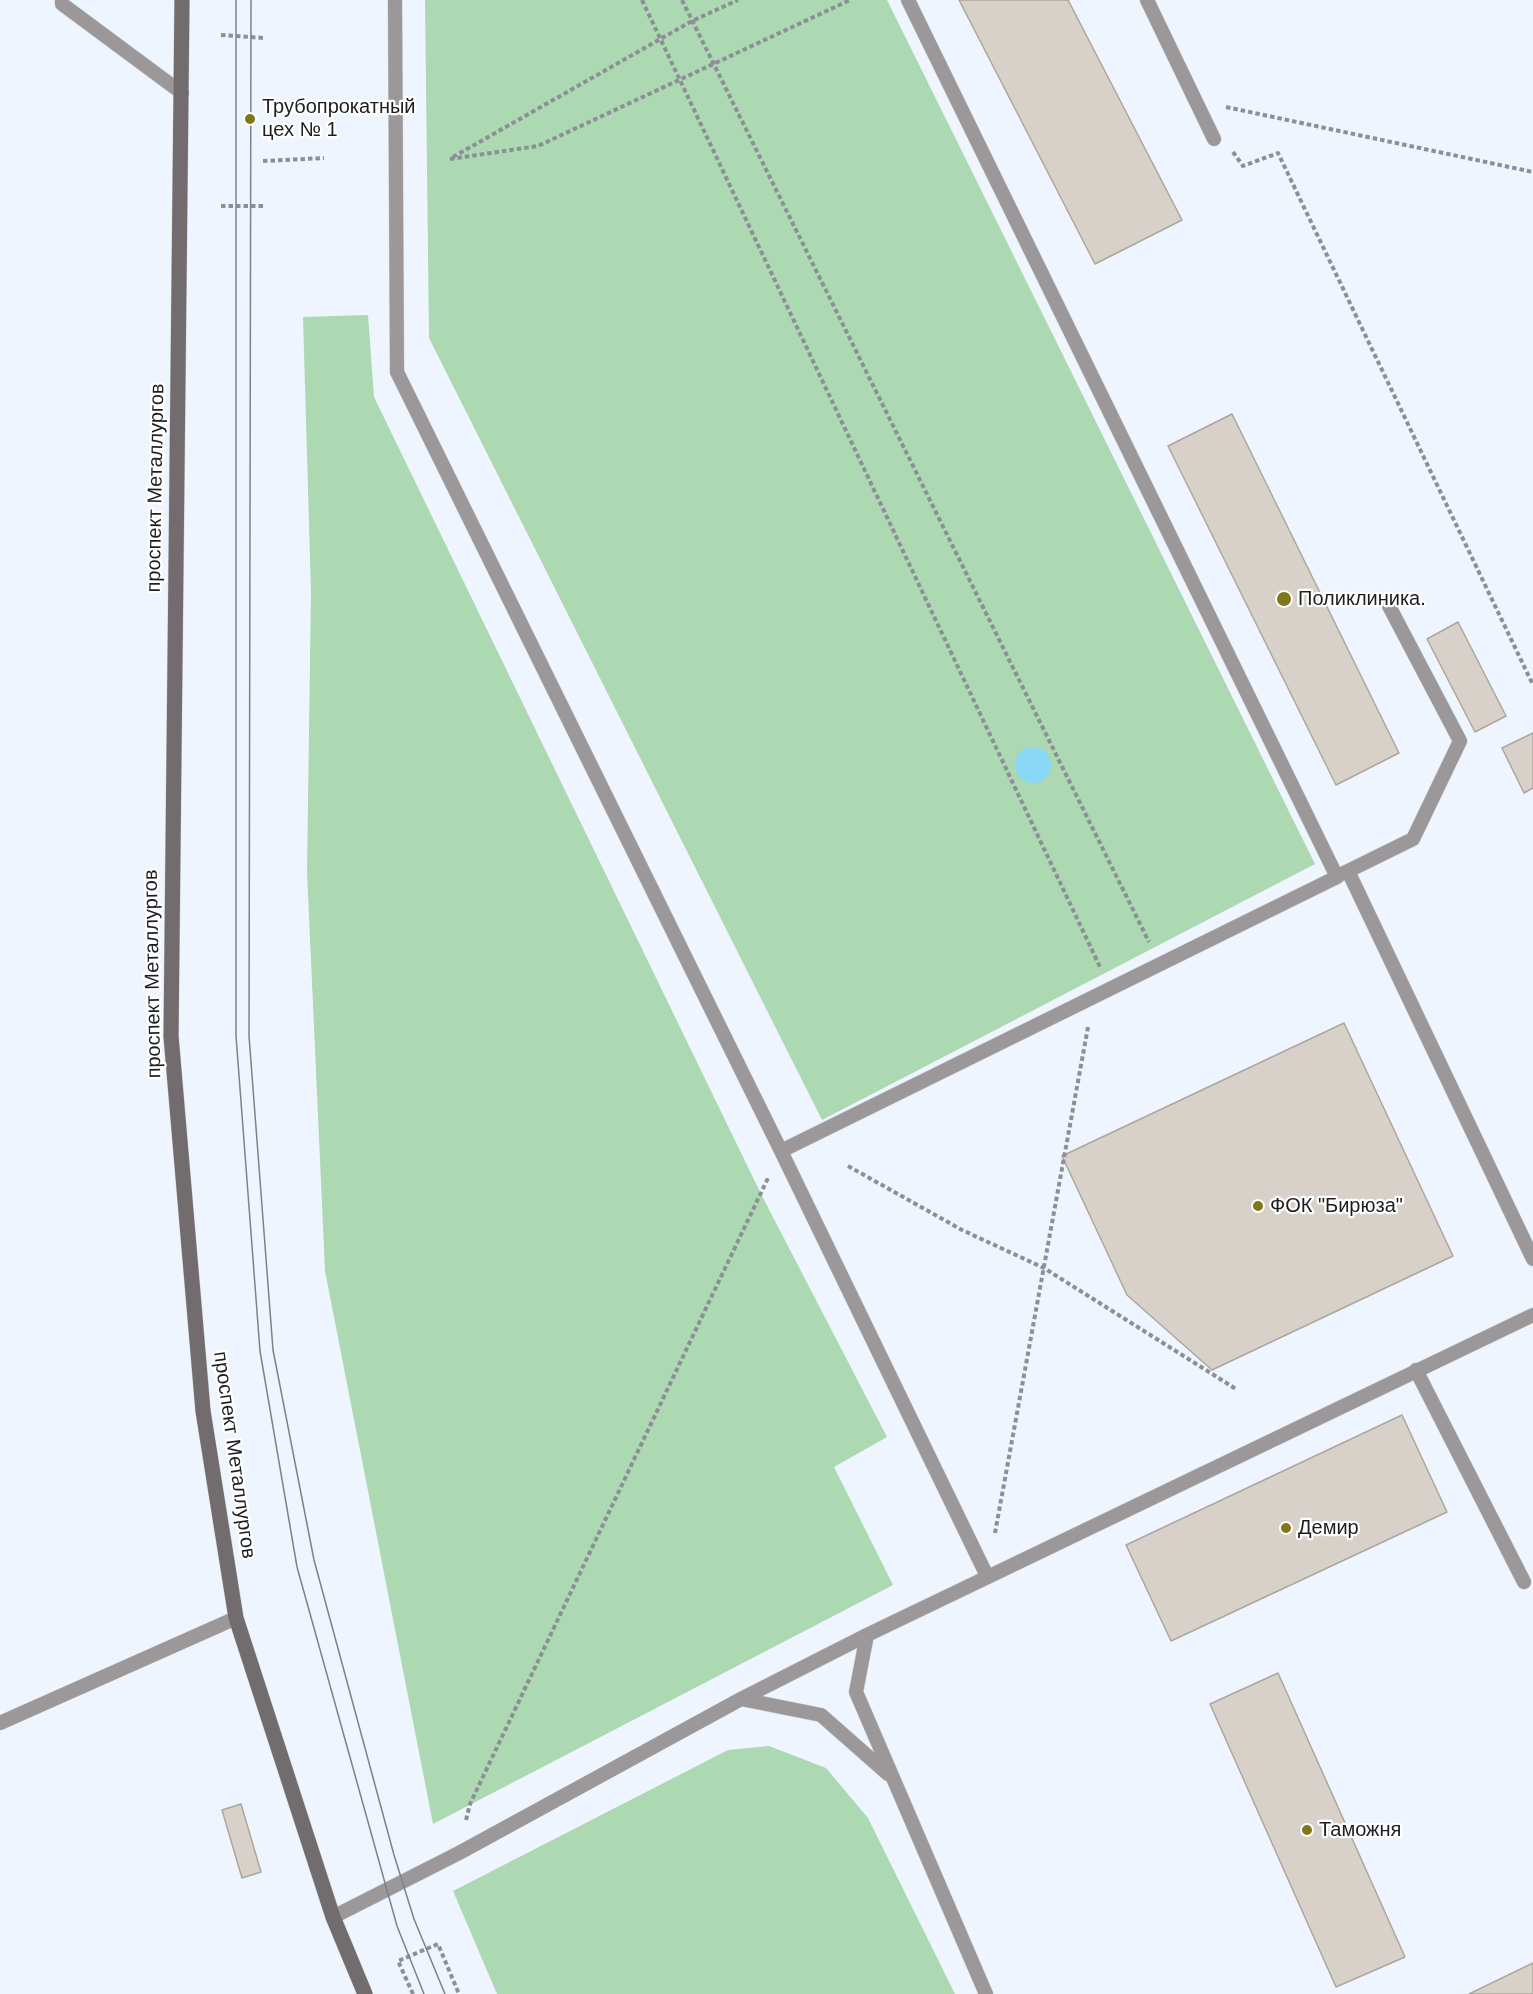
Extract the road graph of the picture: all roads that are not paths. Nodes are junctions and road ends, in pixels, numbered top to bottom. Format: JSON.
{"nodes":[{"id":1,"x":62,"y":0,"type":"edge"},
{"id":2,"x":182,"y":0,"type":"edge"},
{"id":3,"x":395,"y":0,"type":"edge"},
{"id":4,"x":908,"y":0,"type":"edge"},
{"id":5,"x":1147,"y":0,"type":"edge"},
{"id":6,"x":182,"y":93,"type":"junction"},
{"id":7,"x":1214,"y":139,"type":"dead end"},
{"id":8,"x":1389,"y":606,"type":"dead end"},
{"id":9,"x":1343,"y":874,"type":"junction"},
{"id":10,"x":781,"y":1151,"type":"junction"},
{"id":11,"x":1533,"y":1259,"type":"edge"},
{"id":12,"x":1533,"y":1315,"type":"edge"},
{"id":13,"x":1416,"y":1370,"type":"junction"},
{"id":14,"x":987,"y":1576,"type":"junction"},
{"id":15,"x":1524,"y":1582,"type":"dead end"},
{"id":16,"x":236,"y":1618,"type":"junction"},
{"id":17,"x":867,"y":1635,"type":"junction"},
{"id":18,"x":741,"y":1700,"type":"junction"},
{"id":19,"x":0,"y":1723,"type":"edge"},
{"id":20,"x":892,"y":1778,"type":"junction"},
{"id":21,"x":333,"y":1917,"type":"junction"},
{"id":22,"x":365,"y":1994,"type":"edge"},
{"id":23,"x":986,"y":1994,"type":"edge"}],
"edges":[{"from":1,"to":6,"type":"lane"},
{"from":2,"to":6,"type":"street","name":"проспект Металлургов"},
{"from":3,"to":10,"type":"lane"},
{"from":4,"to":9,"type":"lane"},
{"from":5,"to":7,"type":"lane"},
{"from":6,"to":16,"type":"street","name":"проспект Металлургов"},
{"from":8,"to":9,"type":"lane"},
{"from":9,"to":10,"type":"lane"},
{"from":9,"to":11,"type":"lane"},
{"from":10,"to":14,"type":"lane"},
{"from":12,"to":13,"type":"lane"},
{"from":13,"to":14,"type":"lane"},
{"from":13,"to":15,"type":"lane"},
{"from":14,"to":17,"type":"lane"},
{"from":16,"to":19,"type":"lane"},
{"from":16,"to":21,"type":"street","name":"проспект Металлургов"},
{"from":17,"to":18,"type":"lane"},
{"from":17,"to":20,"type":"lane"},
{"from":18,"to":20,"type":"lane"},
{"from":18,"to":21,"type":"lane"},
{"from":20,"to":23,"type":"lane"},
{"from":21,"to":22,"type":"street","name":"проспект Металлургов"}]}
